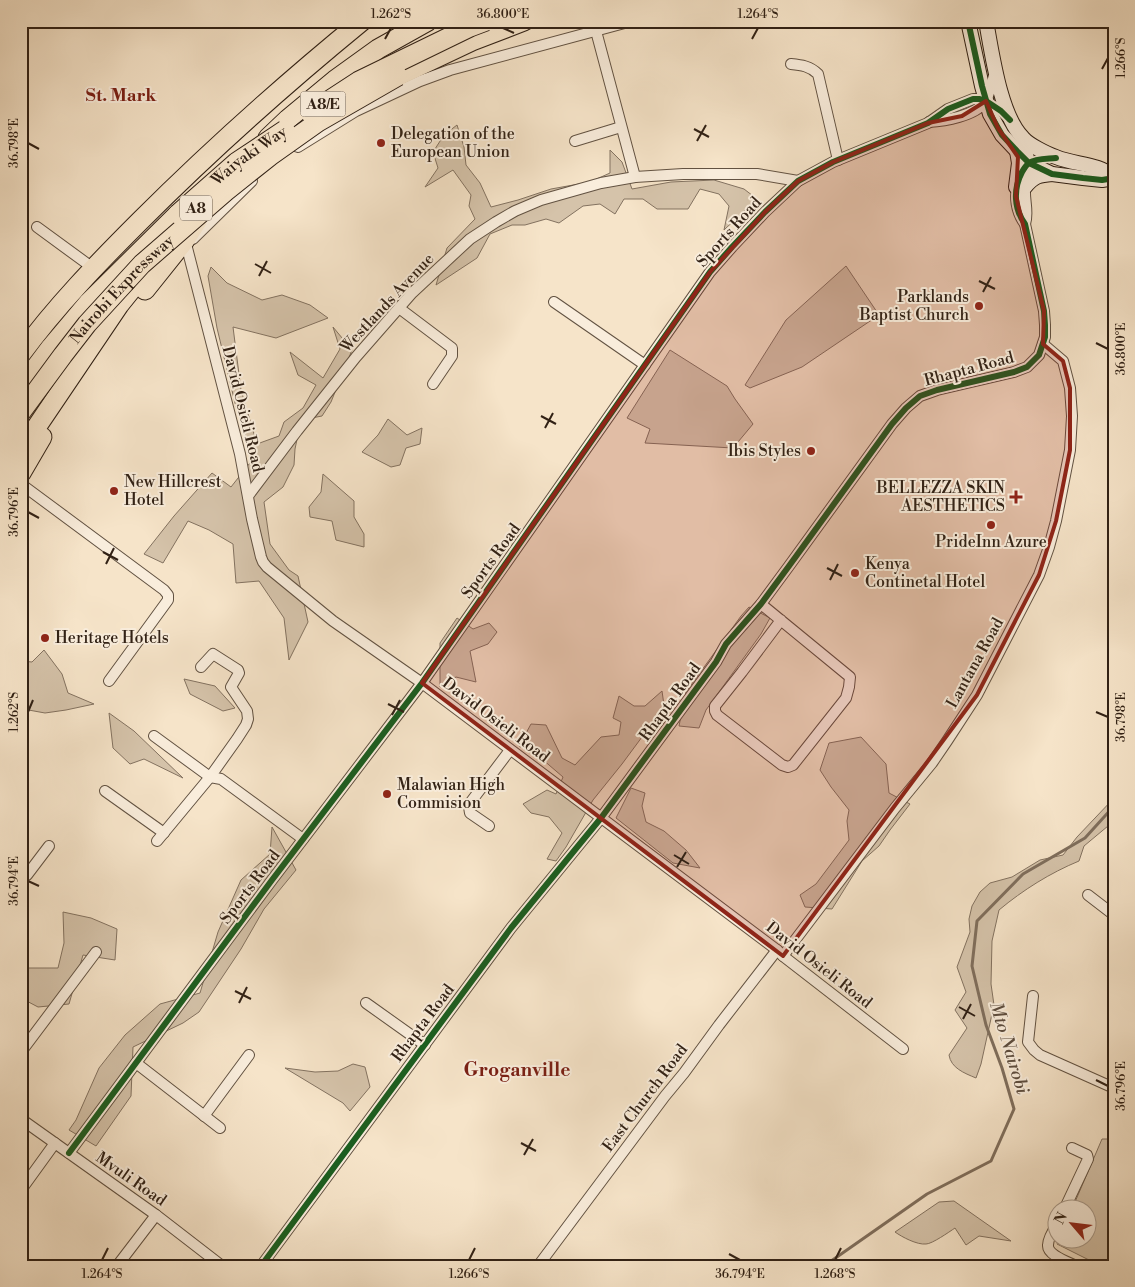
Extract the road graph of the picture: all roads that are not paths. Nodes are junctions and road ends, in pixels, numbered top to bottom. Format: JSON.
{"nodes":[{"id":1,"x":363,"y":21,"type":"edge"},
{"id":2,"x":428,"y":21,"type":"edge"},
{"id":3,"x":486,"y":21,"type":"edge"},
{"id":4,"x":524,"y":21,"type":"edge"},
{"id":5,"x":632,"y":21,"type":"edge"},
{"id":6,"x":968,"y":21,"type":"edge"},
{"id":7,"x":986,"y":21,"type":"edge"},
{"id":8,"x":596,"y":31,"type":"junction"},
{"id":9,"x":334,"y":44,"type":"junction"},
{"id":10,"x":378,"y":48,"type":"junction"},
{"id":11,"x":791,"y":64,"type":"dead end"},
{"id":12,"x":996,"y":70,"type":"junction"},
{"id":13,"x":341,"y":76,"type":"junction"},
{"id":14,"x":986,"y":101,"type":"junction"},
{"id":15,"x":1010,"y":120,"type":"junction"},
{"id":16,"x":621,"y":127,"type":"junction"},
{"id":17,"x":1022,"y":137,"type":"junction"},
{"id":18,"x":575,"y":141,"type":"dead end"},
{"id":19,"x":1017,"y":151,"type":"junction"},
{"id":20,"x":1056,"y":158,"type":"junction"},
{"id":21,"x":838,"y":160,"type":"junction"},
{"id":22,"x":1029,"y":163,"type":"junction"},
{"id":23,"x":260,"y":173,"type":"junction"},
{"id":24,"x":230,"y":174,"type":"junction"},
{"id":25,"x":1052,"y":174,"type":"junction"},
{"id":26,"x":635,"y":177,"type":"junction"},
{"id":27,"x":1114,"y":178,"type":"edge"},
{"id":28,"x":798,"y":181,"type":"junction"},
{"id":29,"x":1021,"y":187,"type":"junction"},
{"id":30,"x":197,"y":207,"type":"junction"},
{"id":31,"x":37,"y":227,"type":"dead end"},
{"id":32,"x":186,"y":242,"type":"junction"},
{"id":33,"x":94,"y":268,"type":"junction"},
{"id":34,"x":554,"y":302,"type":"dead end"},
{"id":35,"x":399,"y":308,"type":"junction"},
{"id":36,"x":1043,"y":344,"type":"junction"},
{"id":37,"x":21,"y":354,"type":"edge"},
{"id":38,"x":645,"y":365,"type":"junction"},
{"id":39,"x":433,"y":384,"type":"dead end"},
{"id":40,"x":21,"y":387,"type":"edge"},
{"id":41,"x":21,"y":412,"type":"edge"},
{"id":42,"x":21,"y":450,"type":"edge"},
{"id":43,"x":21,"y":473,"type":"edge"},
{"id":44,"x":21,"y":484,"type":"edge"},
{"id":45,"x":248,"y":496,"type":"junction"},
{"id":46,"x":761,"y":604,"type":"junction"},
{"id":47,"x":781,"y":620,"type":"junction"},
{"id":48,"x":201,"y":667,"type":"dead end"},
{"id":49,"x":109,"y":681,"type":"dead end"},
{"id":50,"x":422,"y":683,"type":"junction"},
{"id":51,"x":154,"y":736,"type":"dead end"},
{"id":52,"x":510,"y":750,"type":"junction"},
{"id":53,"x":210,"y":777,"type":"junction"},
{"id":54,"x":105,"y":791,"type":"dead end"},
{"id":55,"x":600,"y":818,"type":"junction"},
{"id":56,"x":489,"y":826,"type":"dead end"},
{"id":57,"x":164,"y":832,"type":"junction"},
{"id":58,"x":303,"y":839,"type":"junction"},
{"id":59,"x":157,"y":841,"type":"dead end"},
{"id":60,"x":49,"y":846,"type":"dead end"},
{"id":61,"x":21,"y":877,"type":"edge"},
{"id":62,"x":1088,"y":895,"type":"dead end"},
{"id":63,"x":1114,"y":915,"type":"edge"},
{"id":64,"x":96,"y":952,"type":"dead end"},
{"id":65,"x":780,"y":953,"type":"junction"},
{"id":66,"x":1032,"y":996,"type":"dead end"},
{"id":67,"x":366,"y":1004,"type":"dead end"},
{"id":68,"x":425,"y":1045,"type":"junction"},
{"id":69,"x":903,"y":1049,"type":"dead end"},
{"id":70,"x":21,"y":1052,"type":"edge"},
{"id":71,"x":249,"y":1055,"type":"dead end"},
{"id":72,"x":136,"y":1063,"type":"junction"},
{"id":73,"x":1114,"y":1088,"type":"edge"},
{"id":74,"x":204,"y":1116,"type":"junction"},
{"id":75,"x":21,"y":1119,"type":"edge"},
{"id":76,"x":220,"y":1128,"type":"dead end"},
{"id":77,"x":55,"y":1143,"type":"junction"},
{"id":78,"x":1072,"y":1148,"type":"dead end"},
{"id":79,"x":69,"y":1153,"type":"junction"},
{"id":80,"x":21,"y":1190,"type":"edge"},
{"id":81,"x":1069,"y":1200,"type":"edge"},
{"id":82,"x":156,"y":1215,"type":"junction"},
{"id":83,"x":1049,"y":1250,"type":"edge"},
{"id":84,"x":117,"y":1266,"type":"edge"},
{"id":85,"x":222,"y":1266,"type":"edge"},
{"id":86,"x":261,"y":1266,"type":"edge"},
{"id":87,"x":538,"y":1266,"type":"edge"},
{"id":88,"x":1076,"y":1266,"type":"edge"}],
"edges":[{"from":1,"to":9,"type":"highway","name":"Waiyaki Way","number":"A8"},
{"from":1,"to":10,"type":"highway"},
{"from":2,"to":10,"type":"highway","name":"Waiyaki Way","number":"A8"},
{"from":3,"to":40,"type":"highway","name":"Nairobi Expressway","number":"A8/E","bridge":true},
{"from":4,"to":41,"type":"highway","name":"Nairobi Expressway","number":"A8/E","bridge":true},
{"from":5,"to":8,"type":"street"},
{"from":6,"to":14,"type":"main road"},
{"from":7,"to":12,"type":"main road"},
{"from":8,"to":16,"type":"street"},
{"from":8,"to":23,"type":"street"},
{"from":9,"to":13,"type":"highway"},
{"from":9,"to":33,"type":"highway","name":"Waiyaki Way","number":"A8"},
{"from":10,"to":13,"type":"highway","name":"Waiyaki Way","number":"A8"},
{"from":11,"to":21,"type":"street"},
{"from":12,"to":14,"type":"street"},
{"from":12,"to":15,"type":"main road"},
{"from":13,"to":24,"type":"highway","name":"Waiyaki Way","number":"A8"},
{"from":14,"to":15,"type":"street"},
{"from":14,"to":19,"type":"main road"},
{"from":14,"to":21,"type":"street","name":"Sports Road"},
{"from":15,"to":17,"type":"main road"},
{"from":16,"to":18,"type":"street"},
{"from":16,"to":26,"type":"street"},
{"from":17,"to":20,"type":"main road"},
{"from":17,"to":22,"type":"street"},
{"from":19,"to":22,"type":"main road"},
{"from":19,"to":29,"type":"main road"},
{"from":20,"to":22,"type":"street"},
{"from":20,"to":27,"type":"main road"},
{"from":21,"to":28,"type":"street","name":"Sports Road"},
{"from":22,"to":25,"type":"main road"},
{"from":22,"to":29,"type":"street"},
{"from":23,"to":24,"type":"street"},
{"from":23,"to":32,"type":"street"},
{"from":24,"to":30,"type":"highway","name":"Waiyaki Way","number":"A8"},
{"from":25,"to":27,"type":"main road"},
{"from":25,"to":29,"type":"main road"},
{"from":26,"to":28,"type":"street","name":"Westlands Avenue"},
{"from":26,"to":35,"type":"street","name":"Westlands Avenue"},
{"from":28,"to":38,"type":"street","name":"Sports Road"},
{"from":29,"to":36,"type":"street"},
{"from":30,"to":32,"type":"highway"},
{"from":30,"to":42,"type":"highway","name":"Waiyaki Way","number":"A8"},
{"from":31,"to":33,"type":"street"},
{"from":32,"to":43,"type":"highway"},
{"from":32,"to":45,"type":"street","name":"David Osieli Road"},
{"from":33,"to":37,"type":"highway","name":"Waiyaki Way","number":"A8"},
{"from":34,"to":38,"type":"street"},
{"from":35,"to":39,"type":"street"},
{"from":35,"to":45,"type":"street","name":"Westlands Avenue"},
{"from":36,"to":46,"type":"street","name":"Rhapta Road"},
{"from":36,"to":65,"type":"street","name":"Lantana Road"},
{"from":38,"to":50,"type":"street","name":"Sports Road"},
{"from":44,"to":49,"type":"street"},
{"from":45,"to":50,"type":"street","name":"David Osieli Road"},
{"from":46,"to":47,"type":"street"},
{"from":46,"to":55,"type":"street","name":"Rhapta Road"},
{"from":47,"to":47,"type":"street"},
{"from":48,"to":53,"type":"street"},
{"from":50,"to":52,"type":"street","name":"David Osieli Road"},
{"from":50,"to":58,"type":"street","name":"Sports Road"},
{"from":51,"to":53,"type":"street"},
{"from":52,"to":55,"type":"street","name":"David Osieli Road"},
{"from":52,"to":56,"type":"street"},
{"from":53,"to":57,"type":"street"},
{"from":53,"to":58,"type":"street"},
{"from":54,"to":57,"type":"street"},
{"from":55,"to":65,"type":"street","name":"David Osieli Road"},
{"from":55,"to":68,"type":"street","name":"Rhapta Road"},
{"from":57,"to":59,"type":"street"},
{"from":58,"to":72,"type":"street","name":"Sports Road"},
{"from":60,"to":61,"type":"street"},
{"from":62,"to":63,"type":"street"},
{"from":64,"to":70,"type":"street"},
{"from":65,"to":69,"type":"street","name":"David Osieli Road"},
{"from":65,"to":87,"type":"street","name":"East Church Road"},
{"from":66,"to":73,"type":"street"},
{"from":67,"to":68,"type":"street"},
{"from":68,"to":86,"type":"street","name":"Rhapta Road"},
{"from":71,"to":74,"type":"street"},
{"from":72,"to":74,"type":"street"},
{"from":72,"to":79,"type":"street","name":"Sports Road"},
{"from":74,"to":76,"type":"street"},
{"from":75,"to":77,"type":"street","name":"Mvuli Road"},
{"from":77,"to":79,"type":"street","name":"Mvuli Road"},
{"from":77,"to":80,"type":"street"},
{"from":78,"to":81,"type":"street"},
{"from":79,"to":82,"type":"street","name":"Mvuli Road"},
{"from":82,"to":84,"type":"street"},
{"from":82,"to":85,"type":"street","name":"Mvuli Road"},
{"from":83,"to":88,"type":"street"}]}
